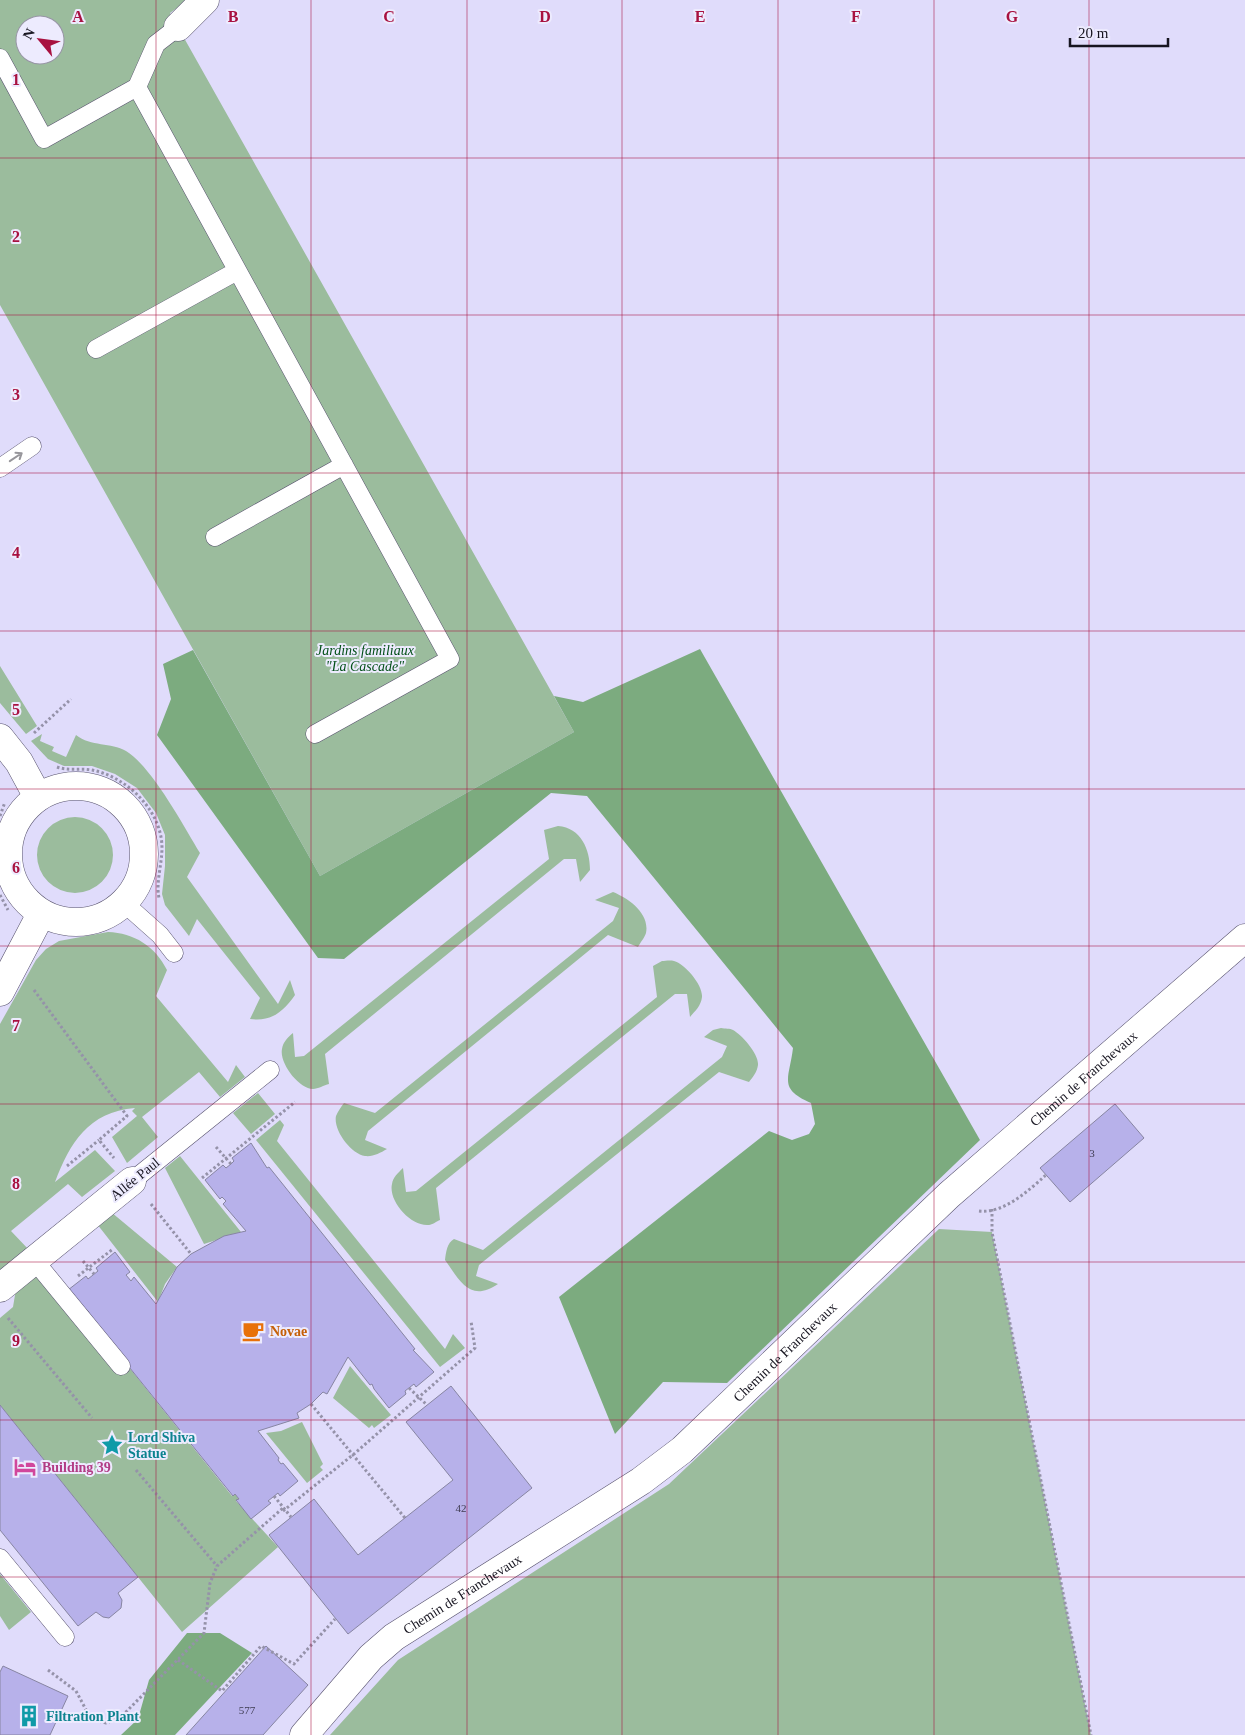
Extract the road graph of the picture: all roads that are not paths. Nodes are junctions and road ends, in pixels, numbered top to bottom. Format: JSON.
{"nodes":[{"id":1,"x":205,"y":0,"type":"edge"},
{"id":2,"x":178,"y":27,"type":"joint"},
{"id":3,"x":0,"y":58,"type":"edge"},
{"id":4,"x":137,"y":87,"type":"junction"},
{"id":5,"x":237,"y":271,"type":"junction"},
{"id":6,"x":96,"y":349,"type":"dead end"},
{"id":7,"x":32,"y":446,"type":"dead end"},
{"id":8,"x":344,"y":465,"type":"junction"},
{"id":9,"x":0,"y":468,"type":"edge"},
{"id":10,"x":215,"y":537,"type":"dead end"},
{"id":11,"x":314,"y":734,"type":"dead end"},
{"id":12,"x":0,"y":738,"type":"edge"},
{"id":13,"x":38,"y":797,"type":"junction"},
{"id":14,"x":124,"y":903,"type":"junction"},
{"id":15,"x":41,"y":914,"type":"junction"},
{"id":16,"x":1245,"y":938,"type":"edge"},
{"id":17,"x":174,"y":953,"type":"dead end"},
{"id":18,"x":5,"y":981,"type":"edge"},
{"id":19,"x":270,"y":1070,"type":"dead end"},
{"id":20,"x":132,"y":1182,"type":"joint"},
{"id":21,"x":34,"y":1260,"type":"junction"},
{"id":22,"x":0,"y":1288,"type":"edge"},
{"id":23,"x":122,"y":1366,"type":"dead end"},
{"id":24,"x":0,"y":1558,"type":"edge"},
{"id":25,"x":65,"y":1637,"type":"dead end"},
{"id":26,"x":304,"y":1735,"type":"edge"}],
"edges":[{"from":1,"to":2,"type":"street"},
{"from":2,"to":4,"type":"lane"},
{"from":3,"to":4,"type":"lane"},
{"from":4,"to":5,"type":"lane"},
{"from":5,"to":6,"type":"lane"},
{"from":5,"to":8,"type":"lane"},
{"from":9,"to":7,"type":"lane","one_way":true},
{"from":8,"to":10,"type":"lane"},
{"from":8,"to":11,"type":"lane"},
{"from":12,"to":13,"type":"street"},
{"from":13,"to":14,"type":"street"},
{"from":13,"to":15,"type":"street"},
{"from":14,"to":15,"type":"street"},
{"from":14,"to":17,"type":"lane"},
{"from":15,"to":18,"type":"street"},
{"from":16,"to":26,"type":"street","name":"Chemin de Franchevaux"},
{"from":19,"to":20,"type":"lane","name":"Allée Paul"},
{"from":20,"to":21,"type":"street","name":"Allée Paul"},
{"from":21,"to":22,"type":"street","name":"Allée Paul"},
{"from":21,"to":23,"type":"lane"},
{"from":24,"to":25,"type":"lane"}]}
